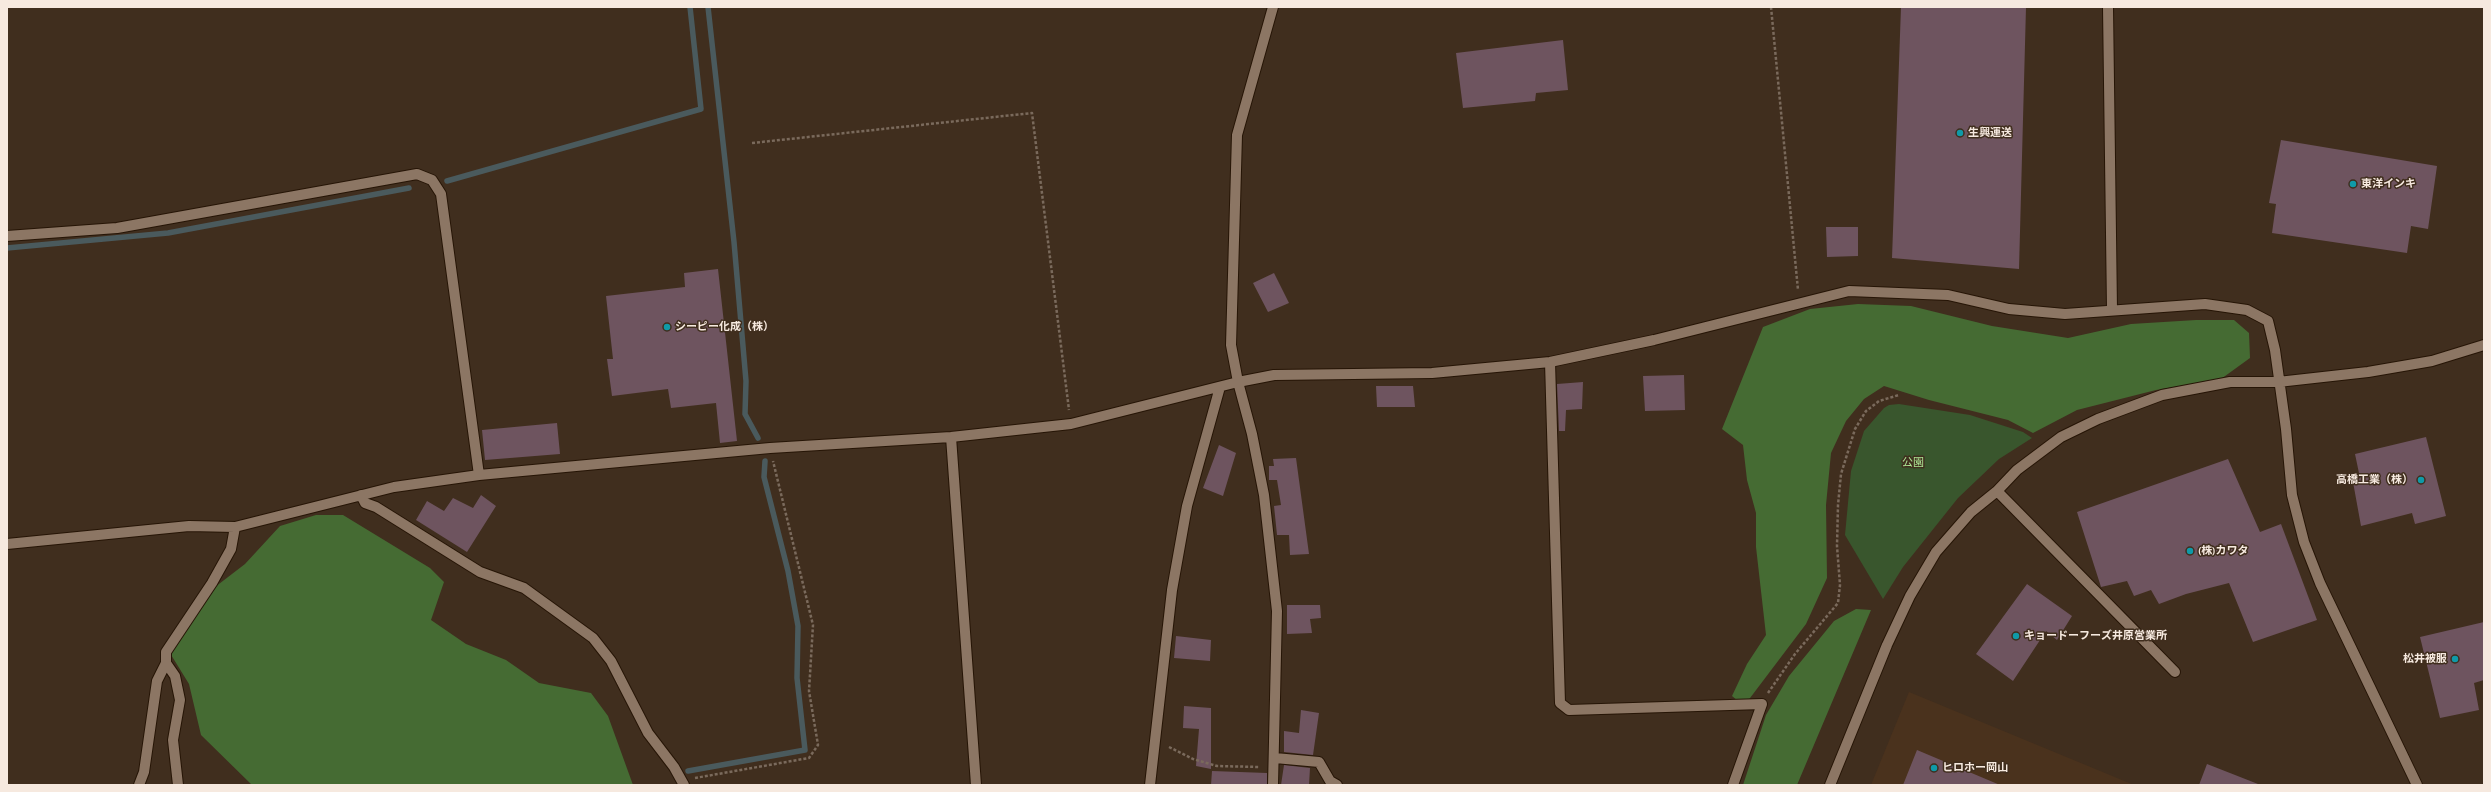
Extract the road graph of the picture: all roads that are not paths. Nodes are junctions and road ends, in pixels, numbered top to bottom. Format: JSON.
{"nodes":[{"id":1,"x":1273,"y":7,"type":"edge"},
{"id":2,"x":2108,"y":7,"type":"edge"},
{"id":3,"x":7,"y":236,"type":"edge"},
{"id":4,"x":2112,"y":310,"type":"junction"},
{"id":5,"x":2484,"y":345,"type":"edge"},
{"id":6,"x":1550,"y":362,"type":"junction"},
{"id":7,"x":1238,"y":382,"type":"junction"},
{"id":8,"x":2278,"y":382,"type":"junction"},
{"id":9,"x":1220,"y":387,"type":"junction"},
{"id":10,"x":951,"y":437,"type":"junction"},
{"id":11,"x":479,"y":475,"type":"junction"},
{"id":12,"x":1997,"y":491,"type":"junction"},
{"id":13,"x":361,"y":495,"type":"junction"},
{"id":14,"x":235,"y":527,"type":"junction"},
{"id":15,"x":7,"y":544,"type":"edge"},
{"id":16,"x":166,"y":663,"type":"junction"},
{"id":17,"x":2175,"y":672,"type":"dead end"},
{"id":18,"x":1275,"y":763,"type":"junction"},
{"id":19,"x":683,"y":783,"type":"edge"},
{"id":20,"x":139,"y":785,"type":"edge"},
{"id":21,"x":178,"y":785,"type":"edge"},
{"id":22,"x":976,"y":785,"type":"edge"},
{"id":23,"x":1150,"y":785,"type":"edge"},
{"id":24,"x":1274,"y":785,"type":"edge"},
{"id":25,"x":1337,"y":785,"type":"edge"},
{"id":26,"x":1733,"y":785,"type":"edge"},
{"id":27,"x":1830,"y":785,"type":"edge"},
{"id":28,"x":2417,"y":785,"type":"edge"}],
"edges":[{"from":1,"to":7,"type":"street"},
{"from":2,"to":4,"type":"street"},
{"from":3,"to":11,"type":"street"},
{"from":4,"to":6,"type":"street"},
{"from":4,"to":8,"type":"street"},
{"from":5,"to":8,"type":"street"},
{"from":6,"to":7,"type":"street"},
{"from":6,"to":26,"type":"street"},
{"from":7,"to":9,"type":"street"},
{"from":7,"to":18,"type":"street"},
{"from":8,"to":12,"type":"street"},
{"from":8,"to":28,"type":"street"},
{"from":9,"to":10,"type":"street"},
{"from":9,"to":23,"type":"street"},
{"from":10,"to":11,"type":"street"},
{"from":10,"to":22,"type":"street"},
{"from":11,"to":13,"type":"street"},
{"from":12,"to":17,"type":"street"},
{"from":12,"to":27,"type":"street"},
{"from":13,"to":14,"type":"street"},
{"from":13,"to":19,"type":"street"},
{"from":14,"to":15,"type":"street"},
{"from":14,"to":16,"type":"street"},
{"from":16,"to":20,"type":"street"},
{"from":16,"to":21,"type":"street"},
{"from":18,"to":24,"type":"street"},
{"from":18,"to":25,"type":"street"}]}
